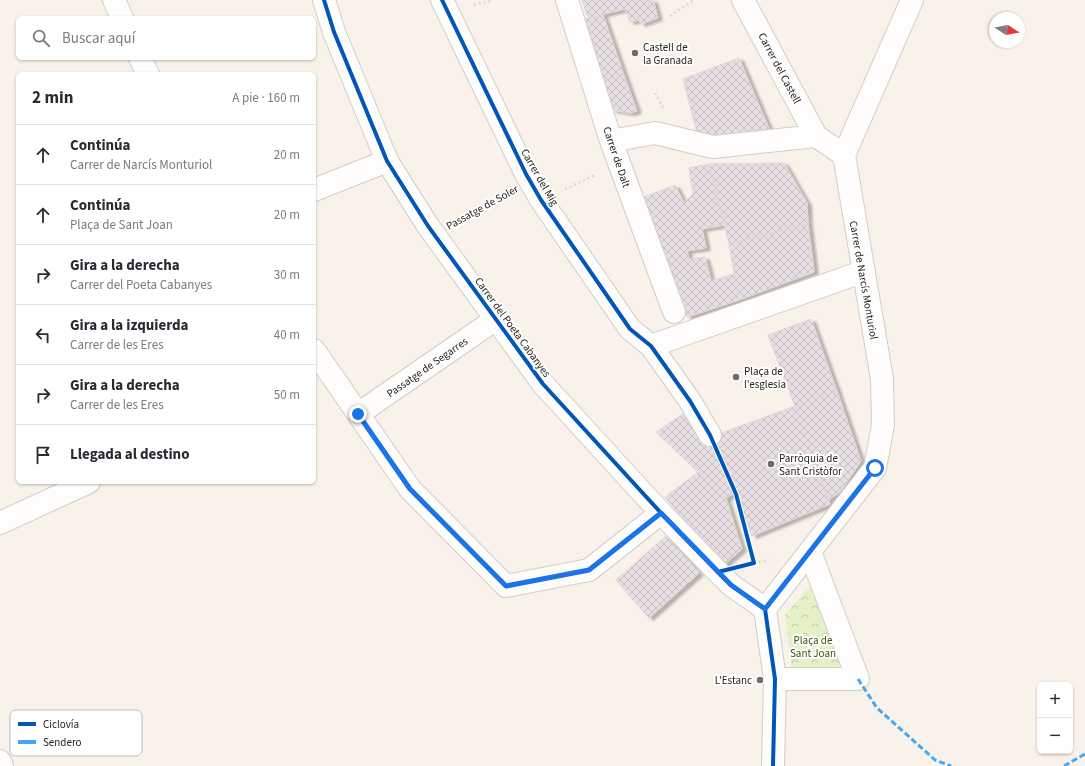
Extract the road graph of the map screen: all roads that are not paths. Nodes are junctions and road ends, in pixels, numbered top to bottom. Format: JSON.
{"nodes":[{"id":1,"x":114,"y":0,"type":"edge"},
{"id":2,"x":324,"y":0,"type":"edge"},
{"id":3,"x":442,"y":0,"type":"edge"},
{"id":4,"x":567,"y":0,"type":"edge"},
{"id":5,"x":743,"y":0,"type":"edge"},
{"id":6,"x":912,"y":0,"type":"edge"},
{"id":7,"x":121,"y":16,"type":"edge"},
{"id":8,"x":141,"y":60,"type":"edge"},
{"id":9,"x":147,"y":72,"type":"edge"},
{"id":10,"x":816,"y":136,"type":"junction"},
{"id":11,"x":611,"y":141,"type":"junction"},
{"id":12,"x":844,"y":155,"type":"junction"},
{"id":13,"x":387,"y":161,"type":"junction"},
{"id":14,"x":316,"y":189,"type":"edge"},
{"id":15,"x":862,"y":272,"type":"junction"},
{"id":16,"x":674,"y":312,"type":"dead end"},
{"id":17,"x":496,"y":319,"type":"junction"},
{"id":18,"x":651,"y":346,"type":"junction"},
{"id":19,"x":316,"y":357,"type":"edge"},
{"id":20,"x":321,"y":374,"type":"edge"},
{"id":21,"x":358,"y":414,"type":"junction"},
{"id":22,"x":710,"y":435,"type":"road end"},
{"id":23,"x":85,"y":484,"type":"edge"},
{"id":24,"x":661,"y":513,"type":"junction"},
{"id":25,"x":0,"y":523,"type":"edge"},
{"id":26,"x":810,"y":552,"type":"junction"},
{"id":27,"x":765,"y":609,"type":"junction"},
{"id":28,"x":775,"y":679,"type":"junction"},
{"id":29,"x":0,"y":761,"type":"edge"},
{"id":30,"x":2,"y":766,"type":"edge"},
{"id":31,"x":773,"y":766,"type":"edge"}],
"edges":[{"from":1,"to":7,"type":"street"},
{"from":2,"to":13,"type":"street","name":"Carrer del Poeta Cabanyes"},
{"from":3,"to":18,"type":"street","name":"Carrer del Mig"},
{"from":4,"to":11,"type":"street","name":"Carrer de Dalt"},
{"from":5,"to":10,"type":"street","name":"Carrer del Castell"},
{"from":6,"to":12,"type":"street"},
{"from":8,"to":9,"type":"street"},
{"from":10,"to":11,"type":"street"},
{"from":10,"to":12,"type":"street"},
{"from":11,"to":16,"type":"street","name":"Carrer de Dalt"},
{"from":12,"to":15,"type":"street","name":"Carrer de Narcís Monturiol"},
{"from":13,"to":14,"type":"street"},
{"from":13,"to":17,"type":"street","name":"Carrer del Poeta Cabanyes"},
{"from":15,"to":18,"type":"street"},
{"from":15,"to":26,"type":"street","name":"Carrer de Narcís Monturiol"},
{"from":17,"to":21,"type":"street","name":"Passatge de Segarres"},
{"from":17,"to":24,"type":"street","name":"Carrer del Poeta Cabanyes"},
{"from":18,"to":22,"type":"street","name":"Carrer del Mig"},
{"from":19,"to":20,"type":"street"},
{"from":20,"to":21,"type":"street"},
{"from":21,"to":24,"type":"street"},
{"from":23,"to":25,"type":"street"},
{"from":24,"to":27,"type":"street","name":"Carrer del Poeta Cabanyes"},
{"from":26,"to":27,"type":"street"},
{"from":26,"to":28,"type":"street"},
{"from":27,"to":28,"type":"street"},
{"from":28,"to":31,"type":"street"},
{"from":29,"to":30,"type":"street"}]}
